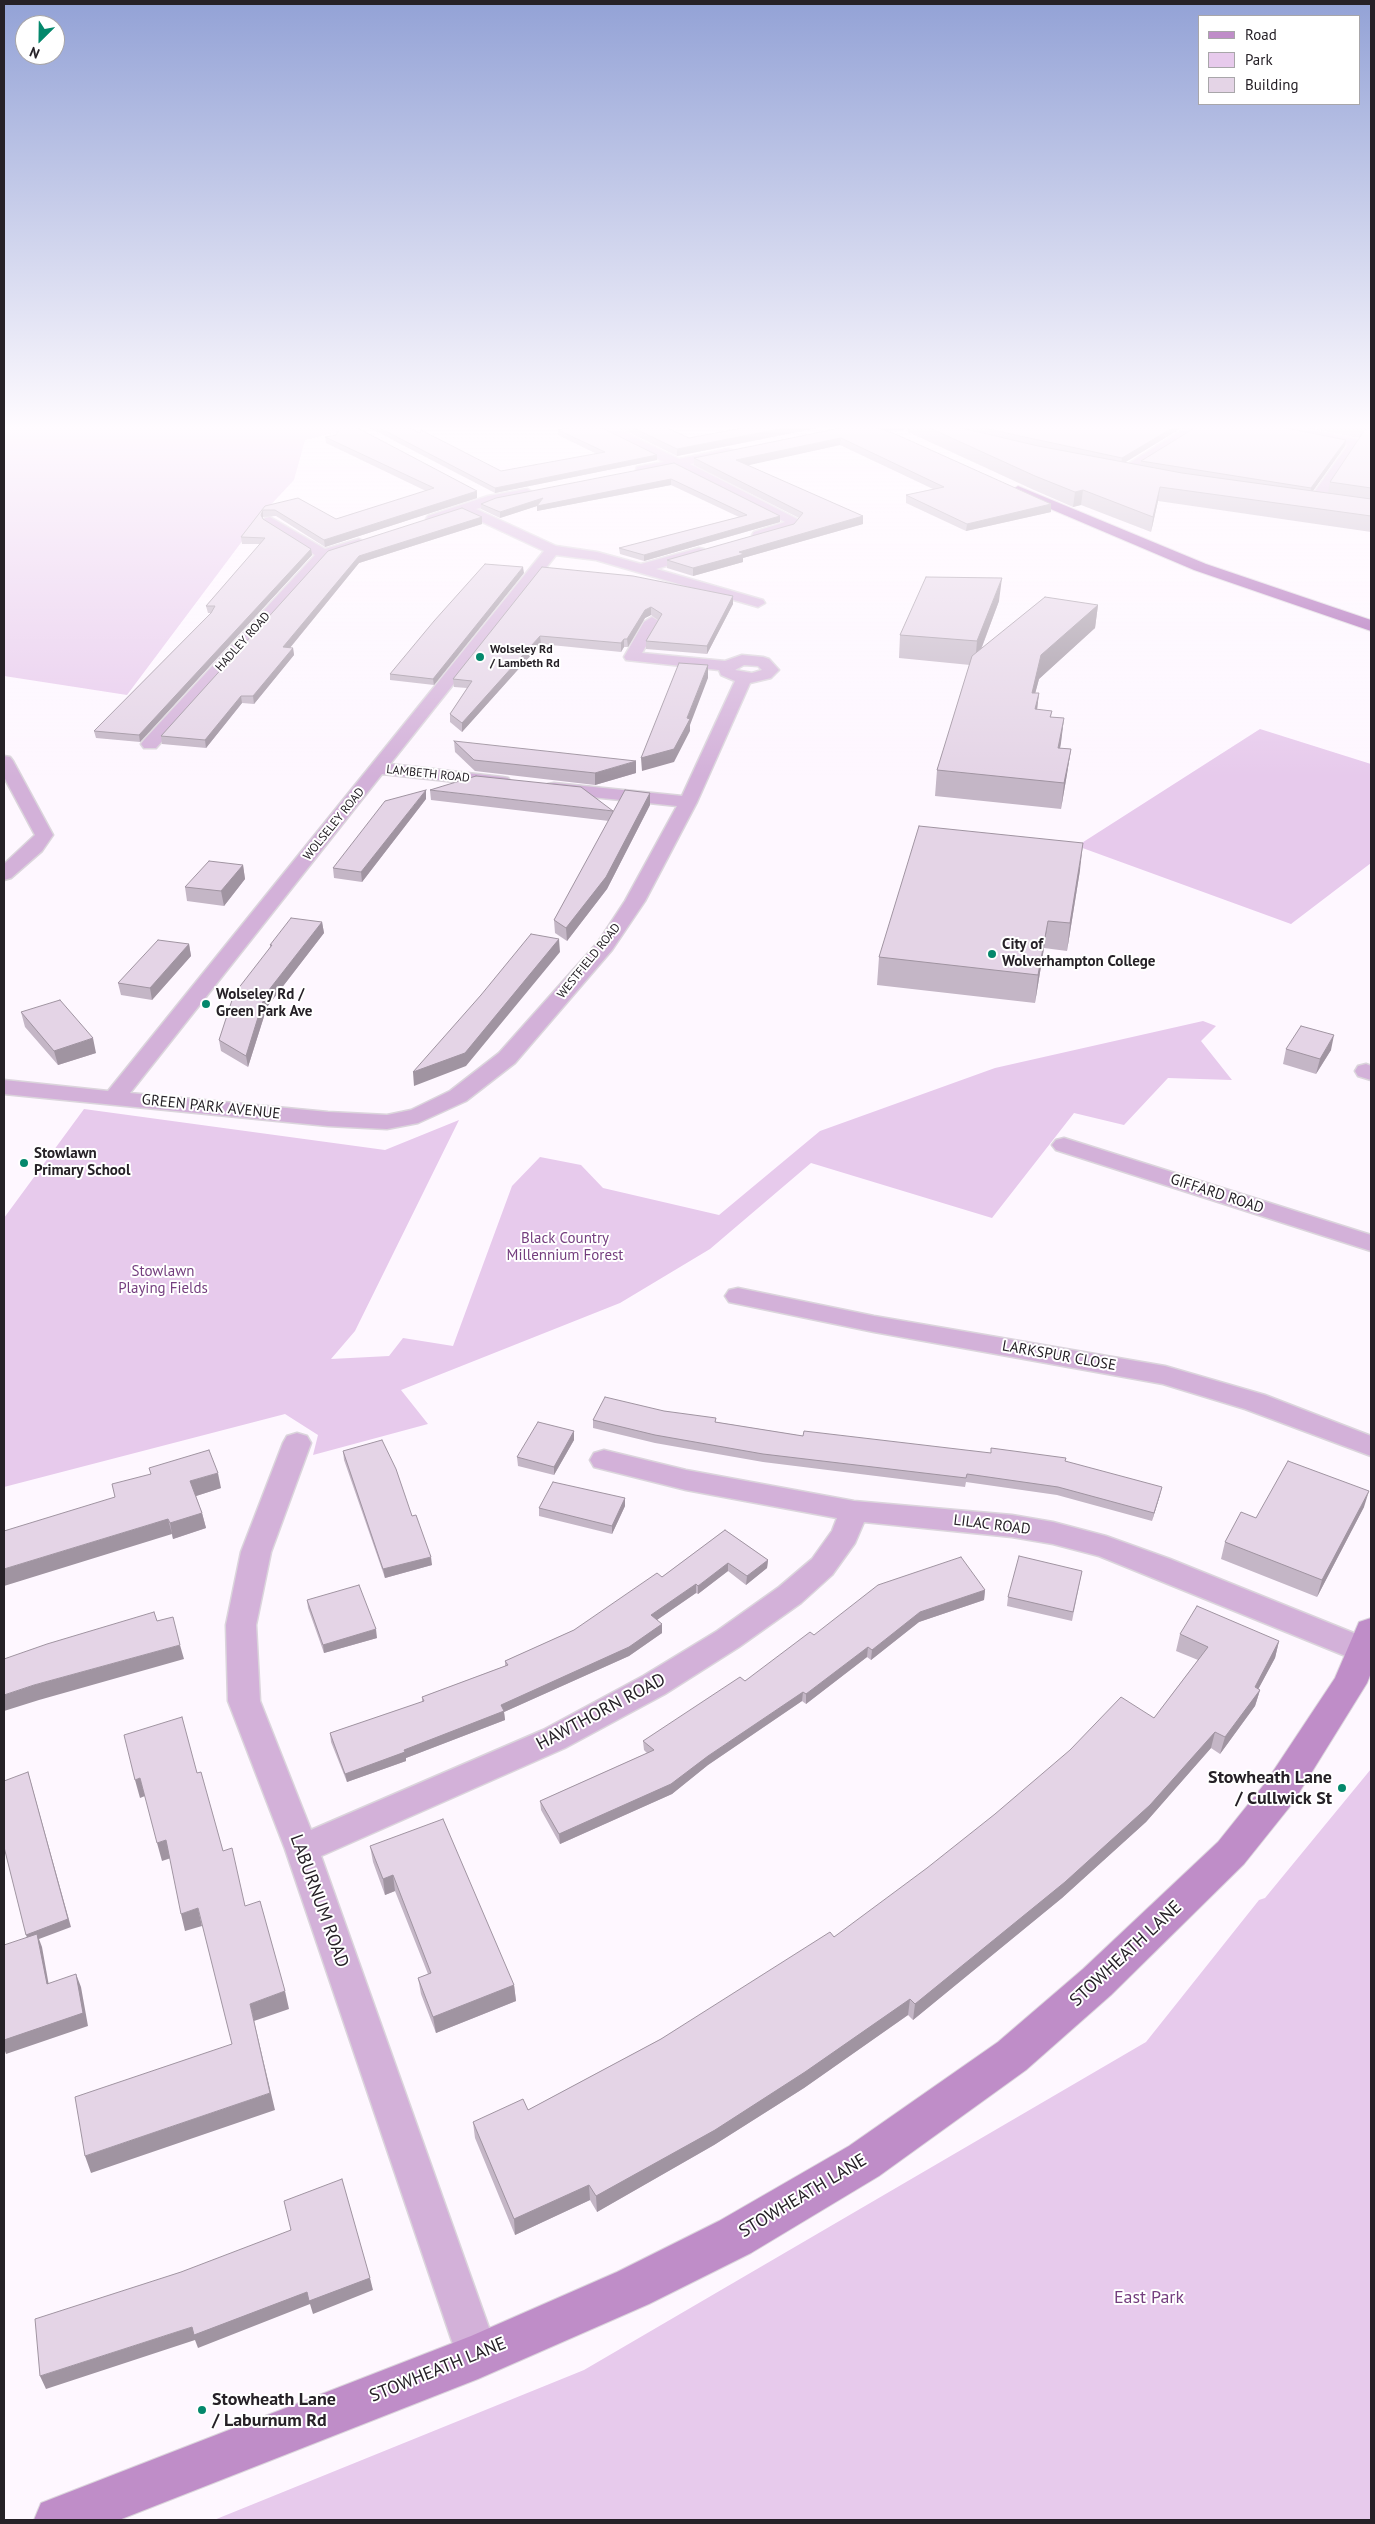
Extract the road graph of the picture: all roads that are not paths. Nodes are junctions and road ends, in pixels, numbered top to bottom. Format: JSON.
{"nodes":[{"id":1,"x":303,"y":542,"type":"edge"},
{"id":2,"x":361,"y":542,"type":"edge"},
{"id":3,"x":538,"y":542,"type":"edge"},
{"id":4,"x":1141,"y":542,"type":"edge"},
{"id":5,"x":716,"y":548,"type":"edge"},
{"id":6,"x":552,"y":550,"type":"junction"},
{"id":7,"x":323,"y":554,"type":"junction"},
{"id":8,"x":643,"y":568,"type":"junction"},
{"id":9,"x":758,"y":603,"type":"dead end"},
{"id":10,"x":652,"y":622,"type":"dead end"},
{"id":11,"x":1371,"y":626,"type":"edge"},
{"id":12,"x":727,"y":666,"type":"junction"},
{"id":13,"x":744,"y":678,"type":"junction"},
{"id":14,"x":150,"y":744,"type":"dead end"},
{"id":15,"x":4,"y":761,"type":"edge"},
{"id":16,"x":378,"y":768,"type":"junction"},
{"id":17,"x":688,"y":802,"type":"junction"},
{"id":18,"x":4,"y":874,"type":"edge"},
{"id":19,"x":4,"y":1087,"type":"edge"},
{"id":20,"x":115,"y":1097,"type":"junction"},
{"id":21,"x":418,"y":1116,"type":"joint"},
{"id":22,"x":1064,"y":1144,"type":"dead end"},
{"id":23,"x":1371,"y":1243,"type":"edge"},
{"id":24,"x":738,"y":1296,"type":"dead end"},
{"id":25,"x":297,"y":1443,"type":"dead end"},
{"id":26,"x":1371,"y":1446,"type":"edge"},
{"id":27,"x":604,"y":1460,"type":"dead end"},
{"id":28,"x":854,"y":1511,"type":"junction"},
{"id":29,"x":1364,"y":1664,"type":"edge"},
{"id":30,"x":302,"y":1849,"type":"junction"},
{"id":31,"x":478,"y":2356,"type":"junction"},
{"id":32,"x":58,"y":2520,"type":"edge"}],
"edges":[{"from":1,"to":7,"type":"street"},
{"from":2,"to":7,"type":"street","name":"HADLEY ROAD"},
{"from":3,"to":6,"type":"street"},
{"from":4,"to":11,"type":"highway"},
{"from":5,"to":8,"type":"street"},
{"from":6,"to":8,"type":"street"},
{"from":6,"to":16,"type":"street","name":"WOLSELEY ROAD"},
{"from":7,"to":14,"type":"street","name":"HADLEY ROAD"},
{"from":8,"to":9,"type":"street"},
{"from":10,"to":12,"type":"street"},
{"from":12,"to":13,"type":"street"},
{"from":12,"to":13,"type":"street"},
{"from":13,"to":17,"type":"street","name":"WESTFIELD ROAD"},
{"from":15,"to":18,"type":"street"},
{"from":16,"to":17,"type":"street","name":"LAMBETH ROAD"},
{"from":16,"to":20,"type":"street","name":"WOLSELEY ROAD"},
{"from":17,"to":21,"type":"street","name":"WESTFIELD ROAD"},
{"from":19,"to":20,"type":"street","name":"GREEN PARK AVENUE"},
{"from":20,"to":21,"type":"street","name":"GREEN PARK AVENUE"},
{"from":22,"to":23,"type":"street","name":"GIFFARD ROAD"},
{"from":24,"to":26,"type":"street","name":"LARKSPUR CLOSE"},
{"from":25,"to":30,"type":"street","name":"LABURNUM ROAD"},
{"from":27,"to":28,"type":"street","name":"LILAC ROAD"},
{"from":28,"to":29,"type":"street","name":"LILAC ROAD"},
{"from":28,"to":30,"type":"street","name":"HAWTHORN ROAD"},
{"from":29,"to":31,"type":"street","name":"STOWHEATH LANE"},
{"from":30,"to":31,"type":"street","name":"LABURNUM ROAD"},
{"from":31,"to":32,"type":"street","name":"STOWHEATH LANE"}]}
